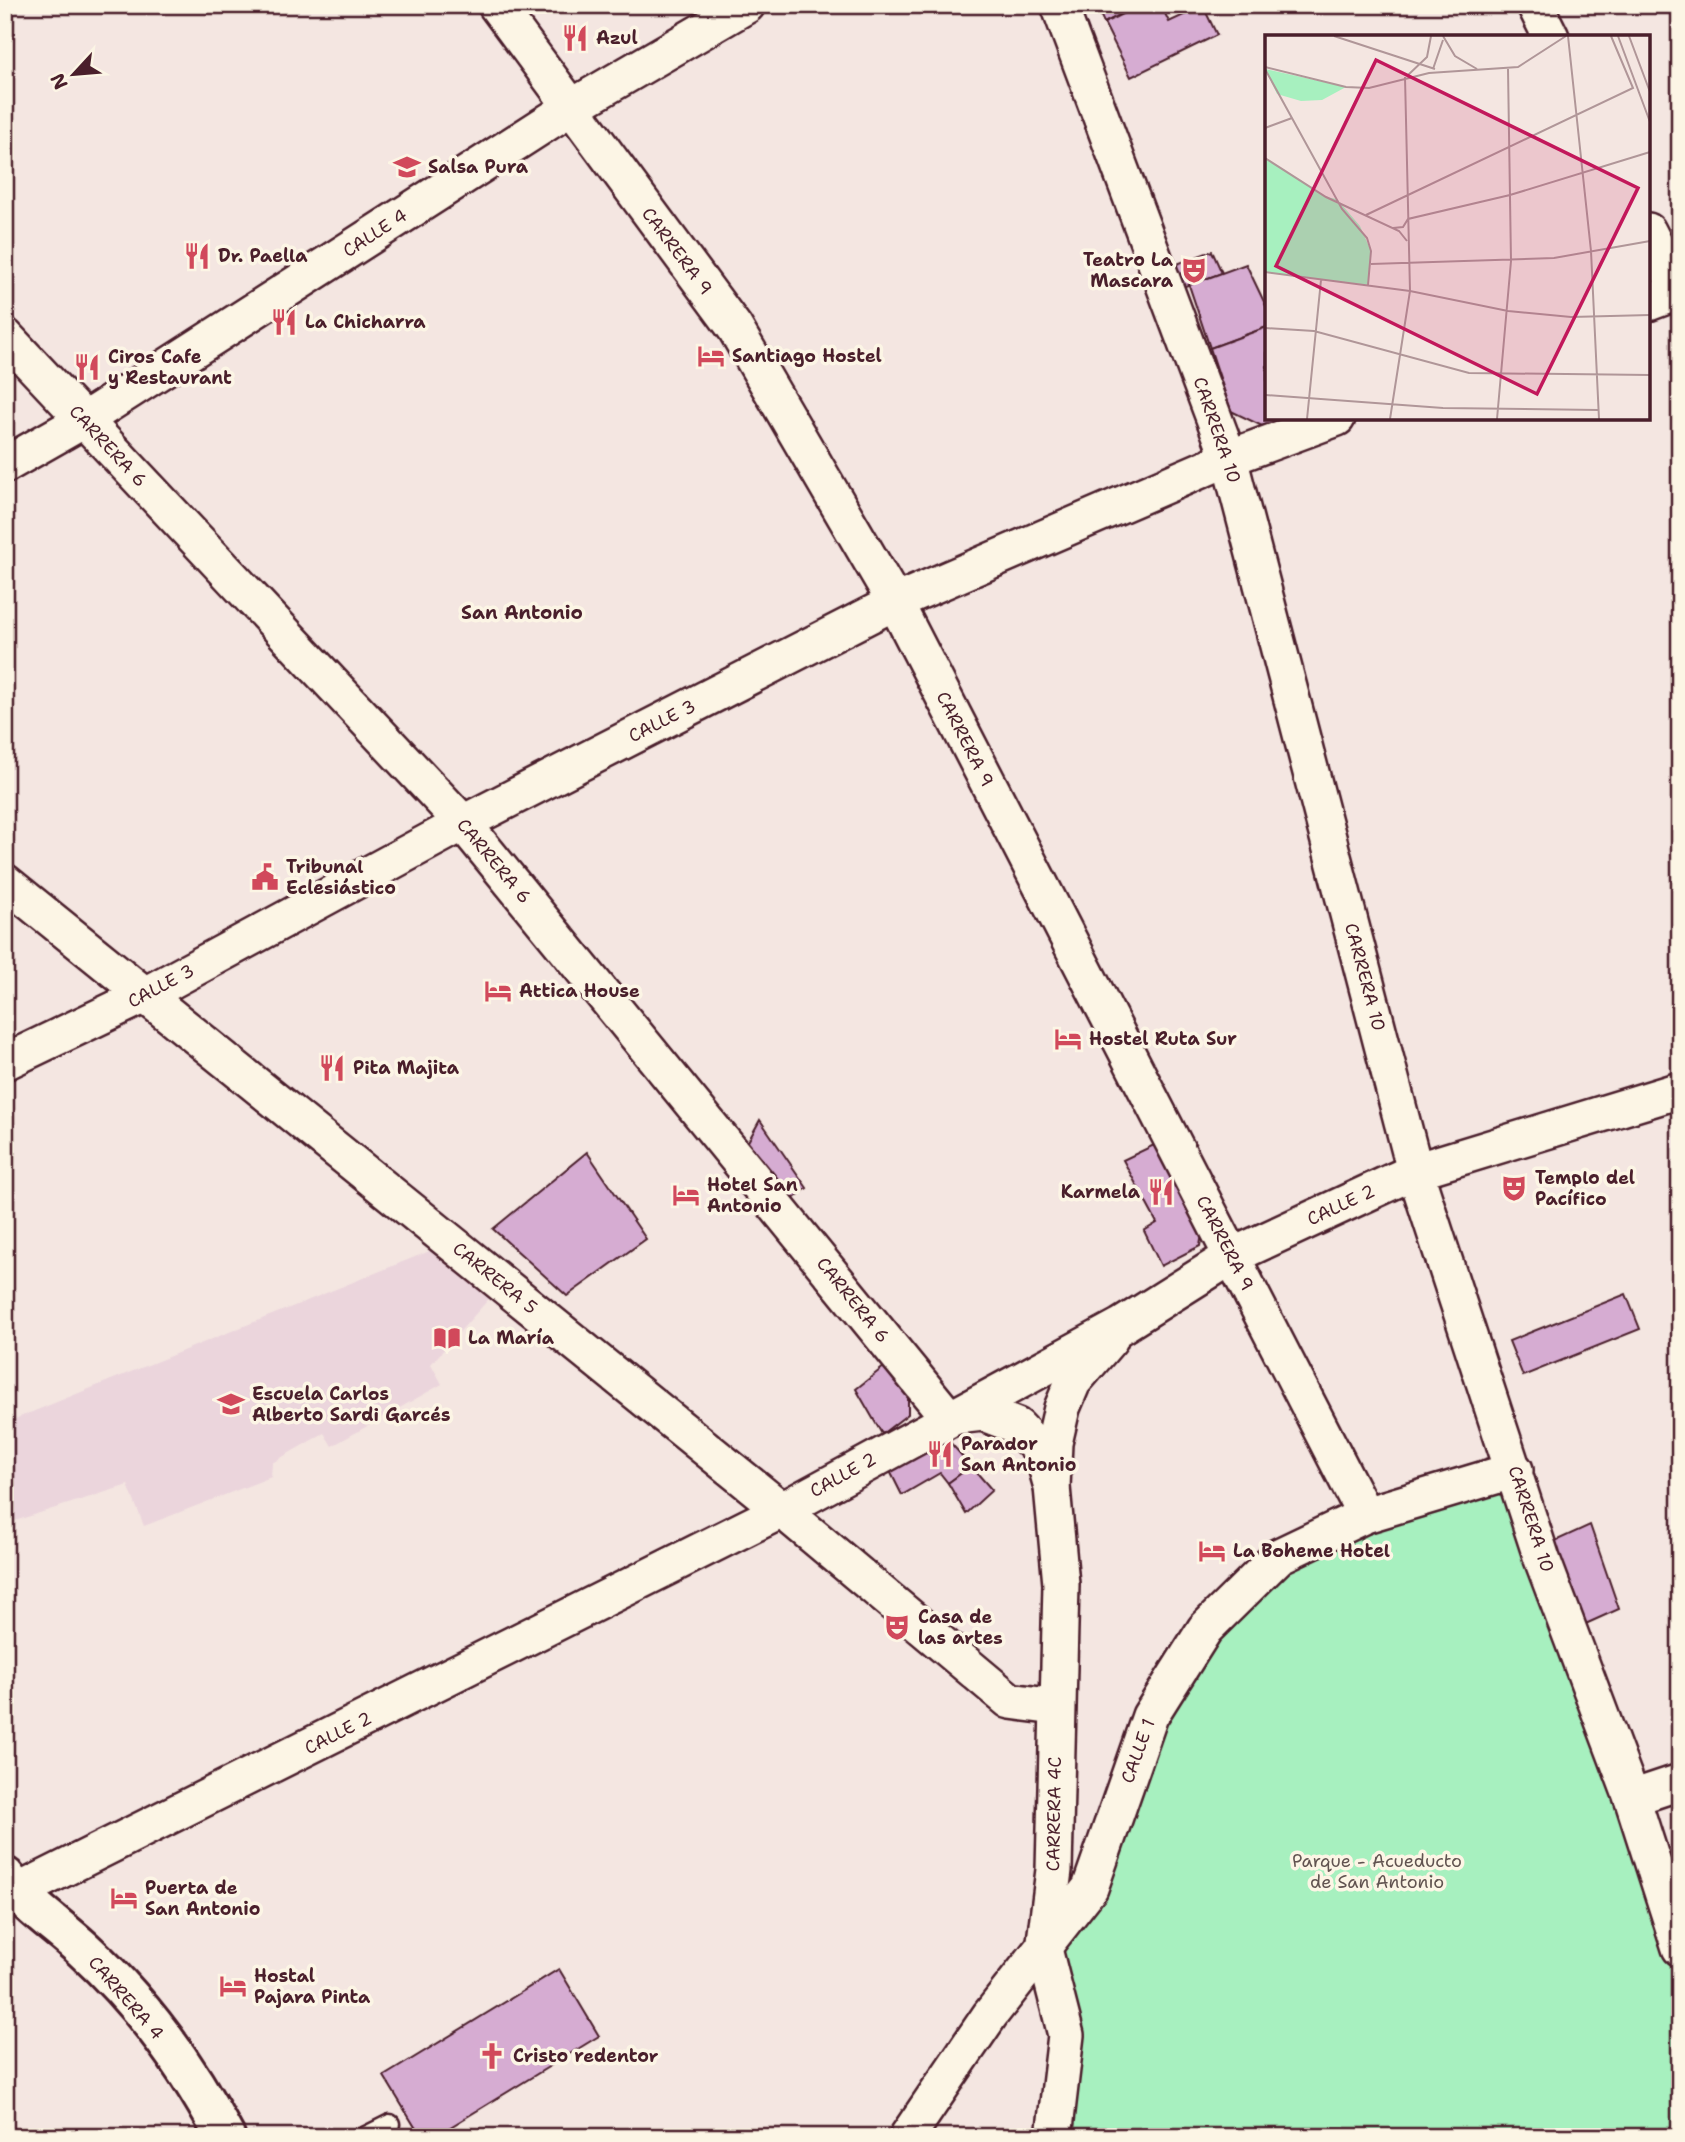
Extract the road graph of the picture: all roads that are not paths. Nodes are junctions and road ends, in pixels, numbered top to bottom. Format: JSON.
{"nodes":[{"id":1,"x":496,"y":5,"type":"edge"},
{"id":2,"x":747,"y":5,"type":"edge"},
{"id":3,"x":1059,"y":5,"type":"edge"},
{"id":4,"x":1535,"y":5,"type":"edge"},
{"id":5,"x":1550,"y":35,"type":"edge"},
{"id":6,"x":570,"y":108,"type":"junction"},
{"id":7,"x":1650,"y":236,"type":"edge"},
{"id":8,"x":1672,"y":295,"type":"edge"},
{"id":9,"x":5,"y":336,"type":"edge"},
{"id":10,"x":84,"y":420,"type":"junction"},
{"id":11,"x":1332,"y":420,"type":"edge"},
{"id":12,"x":1229,"y":458,"type":"junction"},
{"id":13,"x":5,"y":465,"type":"edge"},
{"id":14,"x":895,"y":602,"type":"junction"},
{"id":15,"x":463,"y":823,"type":"junction"},
{"id":16,"x":5,"y":883,"type":"edge"},
{"id":17,"x":145,"y":995,"type":"junction"},
{"id":18,"x":5,"y":1062,"type":"edge"},
{"id":19,"x":1680,"y":1090,"type":"edge"},
{"id":20,"x":1415,"y":1171,"type":"junction"},
{"id":21,"x":1232,"y":1256,"type":"junction"},
{"id":22,"x":1121,"y":1325,"type":"junction"},
{"id":23,"x":948,"y":1417,"type":"junction"},
{"id":24,"x":1515,"y":1470,"type":"junction"},
{"id":25,"x":1052,"y":1487,"type":"junction"},
{"id":26,"x":782,"y":1510,"type":"junction"},
{"id":27,"x":1365,"y":1515,"type":"junction"},
{"id":28,"x":1056,"y":1707,"type":"junction"},
{"id":29,"x":1680,"y":1782,"type":"edge"},
{"id":30,"x":1632,"y":1798,"type":"junction"},
{"id":31,"x":9,"y":1885,"type":"edge"},
{"id":32,"x":1680,"y":1948,"type":"edge"},
{"id":33,"x":1044,"y":1949,"type":"junction"},
{"id":34,"x":390,"y":2124,"type":"dead end"},
{"id":35,"x":225,"y":2137,"type":"edge"},
{"id":36,"x":364,"y":2137,"type":"edge"},
{"id":37,"x":906,"y":2137,"type":"edge"},
{"id":38,"x":1054,"y":2137,"type":"edge"}],
"edges":[{"from":1,"to":6,"type":"street","name":"CARRERA 9"},
{"from":2,"to":6,"type":"street","name":"CALLE 4"},
{"from":3,"to":12,"type":"street","name":"CARRERA 10"},
{"from":4,"to":5,"type":"street"},
{"from":6,"to":10,"type":"street","name":"CALLE 4"},
{"from":6,"to":14,"type":"street","name":"CARRERA 9"},
{"from":7,"to":8,"type":"street"},
{"from":9,"to":10,"type":"street","name":"CARRERA 6"},
{"from":10,"to":13,"type":"street","name":"CALLE 4"},
{"from":10,"to":15,"type":"street","name":"CARRERA 6"},
{"from":11,"to":12,"type":"street","name":"CALLE 3"},
{"from":12,"to":14,"type":"street","name":"CALLE 3"},
{"from":12,"to":20,"type":"street","name":"CARRERA 10"},
{"from":14,"to":15,"type":"street","name":"CALLE 3"},
{"from":14,"to":21,"type":"street","name":"CARRERA 9"},
{"from":15,"to":17,"type":"street","name":"CALLE 3"},
{"from":15,"to":23,"type":"street","name":"CARRERA 6"},
{"from":16,"to":17,"type":"street","name":"CARRERA 5"},
{"from":17,"to":18,"type":"street","name":"CALLE 3"},
{"from":17,"to":26,"type":"street","name":"CARRERA 5"},
{"from":19,"to":20,"type":"street","name":"CALLE 2"},
{"from":20,"to":21,"type":"street","name":"CALLE 2"},
{"from":20,"to":24,"type":"street","name":"CARRERA 10"},
{"from":21,"to":22,"type":"street","name":"CALLE 2"},
{"from":21,"to":27,"type":"street","name":"CARRERA 9"},
{"from":22,"to":23,"type":"street","name":"CALLE 2"},
{"from":22,"to":25,"type":"street","name":"CARRERA 4C"},
{"from":23,"to":25,"type":"street","name":"CARRERA 4C"},
{"from":23,"to":26,"type":"street","name":"CALLE 2"},
{"from":24,"to":27,"type":"street","name":"CALLE 1"},
{"from":24,"to":30,"type":"street","name":"CARRERA 10"},
{"from":25,"to":28,"type":"street","name":"CARRERA 4C"},
{"from":26,"to":28,"type":"street","name":"CARRERA 5"},
{"from":26,"to":31,"type":"street","name":"CALLE 2"},
{"from":27,"to":33,"type":"street","name":"CALLE 1"},
{"from":28,"to":33,"type":"street","name":"CARRERA 4C"},
{"from":29,"to":30,"type":"street"},
{"from":30,"to":32,"type":"street","name":"CARRERA 10"},
{"from":31,"to":35,"type":"main road","name":"CARRERA 4"},
{"from":33,"to":37,"type":"street","name":"CALLE 1"},
{"from":33,"to":38,"type":"street","name":"CARRERA 4C"},
{"from":34,"to":36,"type":"lane"}]}
